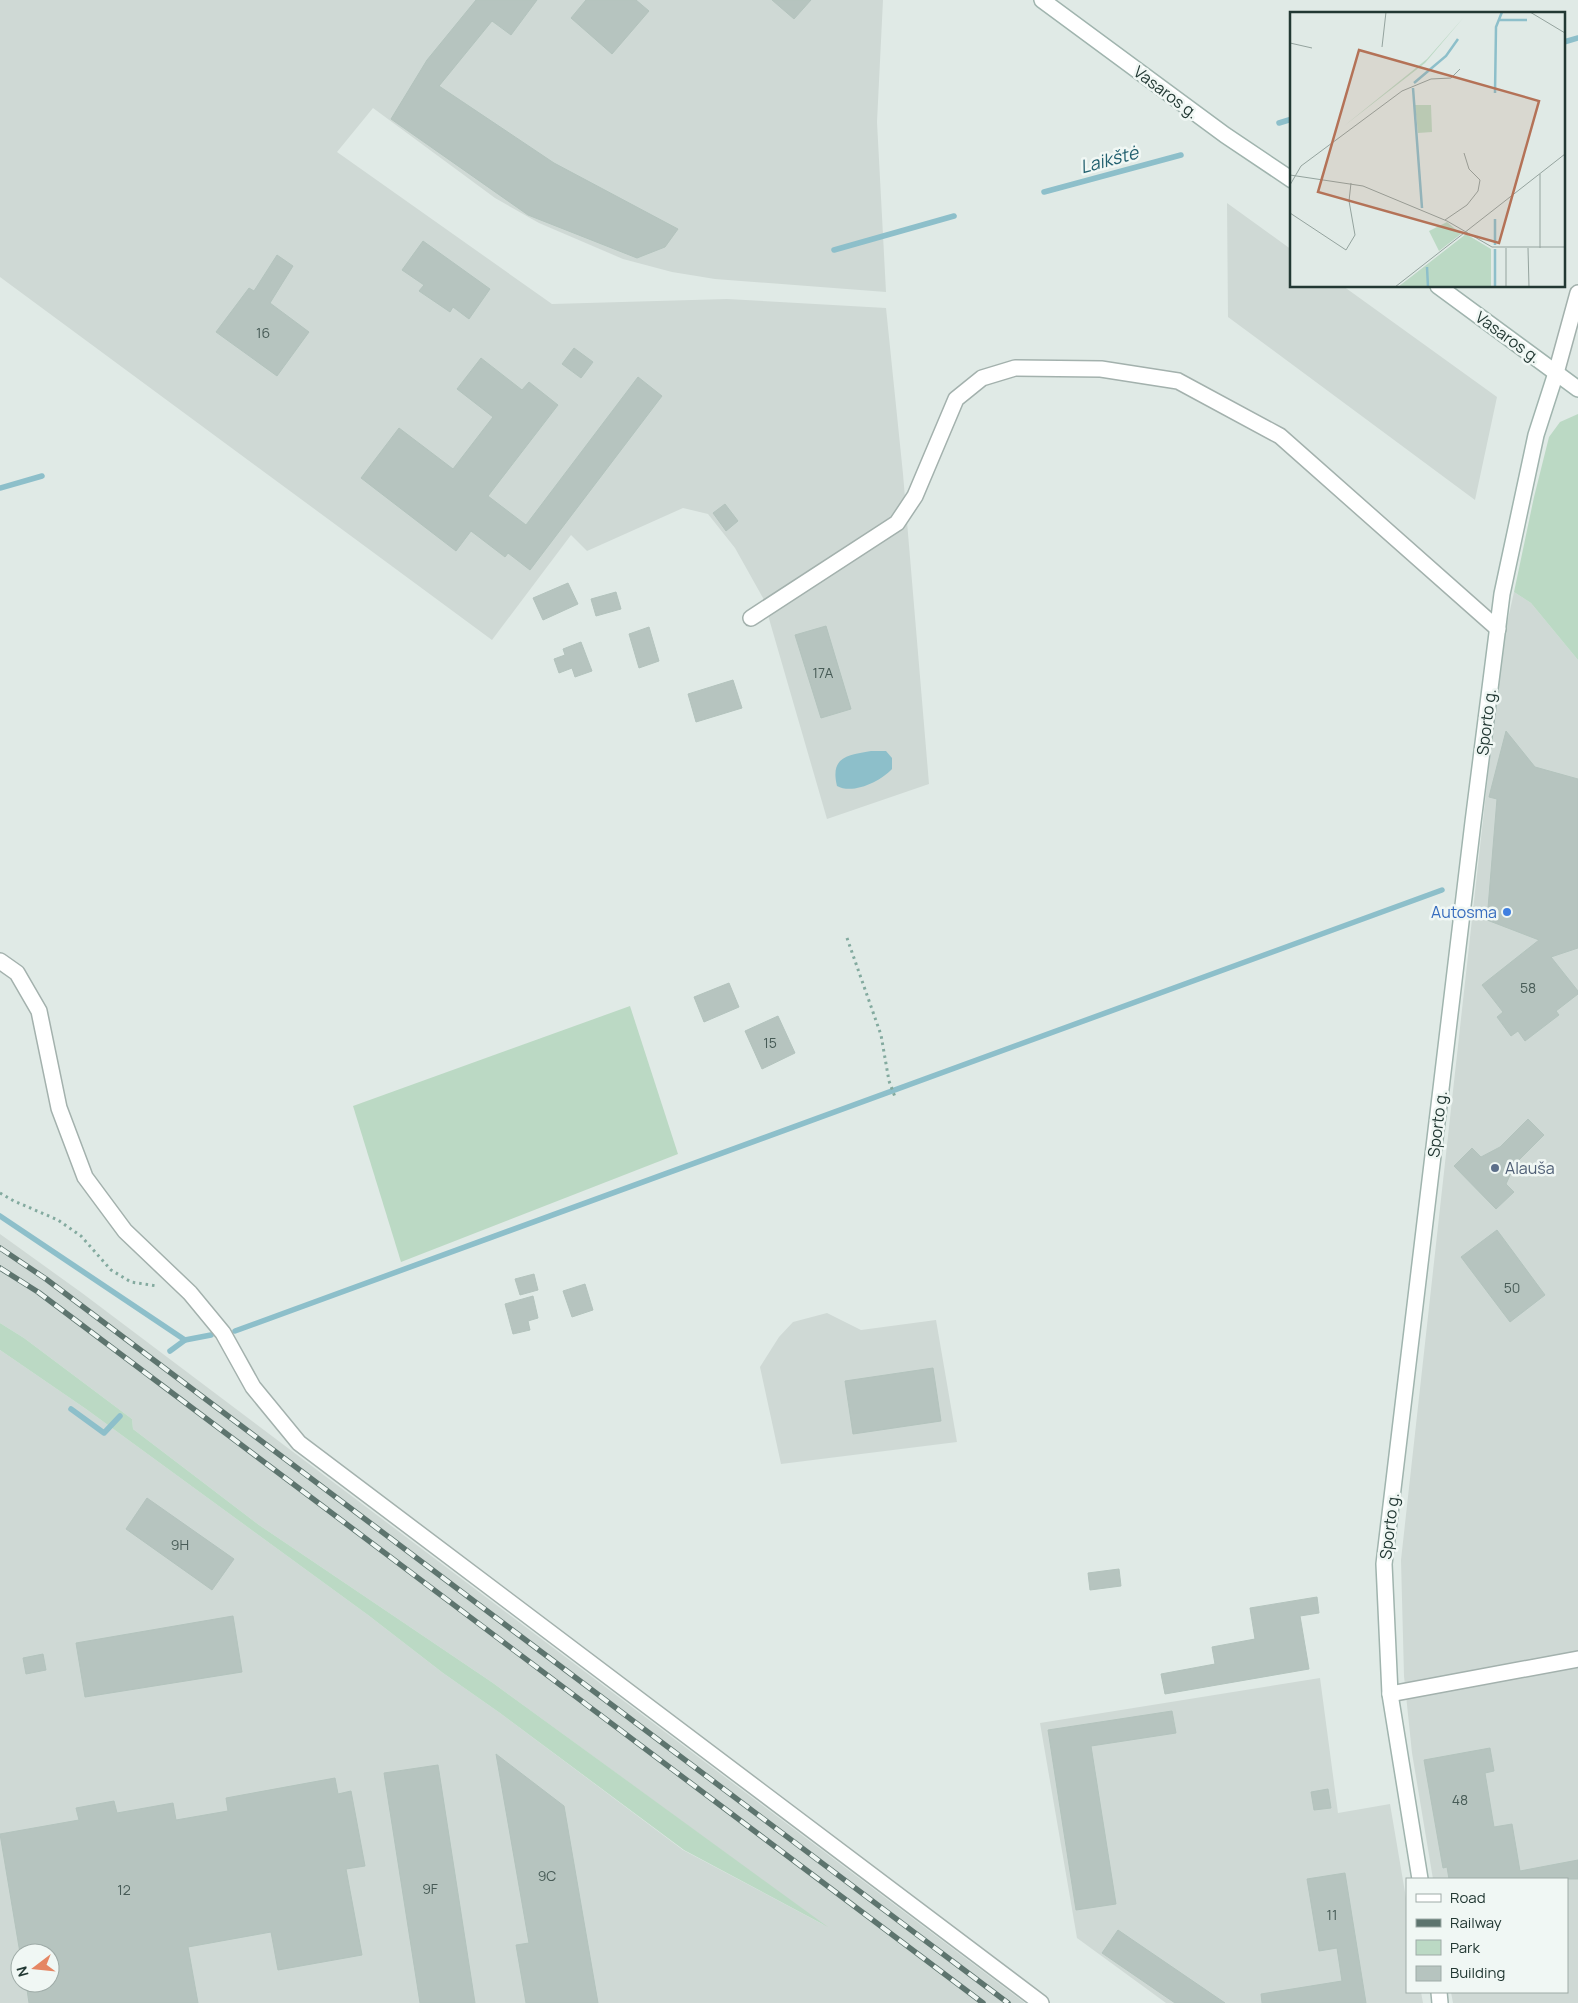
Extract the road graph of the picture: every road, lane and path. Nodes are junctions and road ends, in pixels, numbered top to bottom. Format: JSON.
{"nodes":[{"id":1,"x":1042,"y":0,"type":"edge"},
{"id":2,"x":1290,"y":179,"type":"edge"},
{"id":3,"x":1441,"y":288,"type":"edge"},
{"id":4,"x":1578,"y":293,"type":"edge"},
{"id":5,"x":1556,"y":373,"type":"junction"},
{"id":6,"x":1578,"y":389,"type":"edge"},
{"id":7,"x":750,"y":618,"type":"dead end"},
{"id":8,"x":1498,"y":629,"type":"junction"},
{"id":9,"x":847,"y":938,"type":"dead end"},
{"id":10,"x":0,"y":961,"type":"edge"},
{"id":11,"x":895,"y":1097,"type":"dead end"},
{"id":12,"x":0,"y":1193,"type":"edge"},
{"id":13,"x":180,"y":1284,"type":"junction"},
{"id":14,"x":1578,"y":1659,"type":"edge"},
{"id":15,"x":1390,"y":1694,"type":"junction"},
{"id":16,"x":1420,"y":1878,"type":"edge"},
{"id":17,"x":1041,"y":2003,"type":"edge"}],
"edges":[{"from":1,"to":2,"type":"street","name":"Vasaros g."},
{"from":3,"to":5,"type":"street","name":"Vasaros g."},
{"from":4,"to":5,"type":"street","name":"Sporto g."},
{"from":5,"to":6,"type":"street","name":"Vasaros g."},
{"from":5,"to":8,"type":"street","name":"Sporto g."},
{"from":7,"to":8,"type":"street"},
{"from":8,"to":15,"type":"street","name":"Sporto g."},
{"from":9,"to":11,"type":"path"},
{"from":10,"to":13,"type":"street"},
{"from":12,"to":13,"type":"path"},
{"from":13,"to":17,"type":"street"},
{"from":14,"to":15,"type":"street"},
{"from":15,"to":16,"type":"street","name":"Sporto g."}]}
